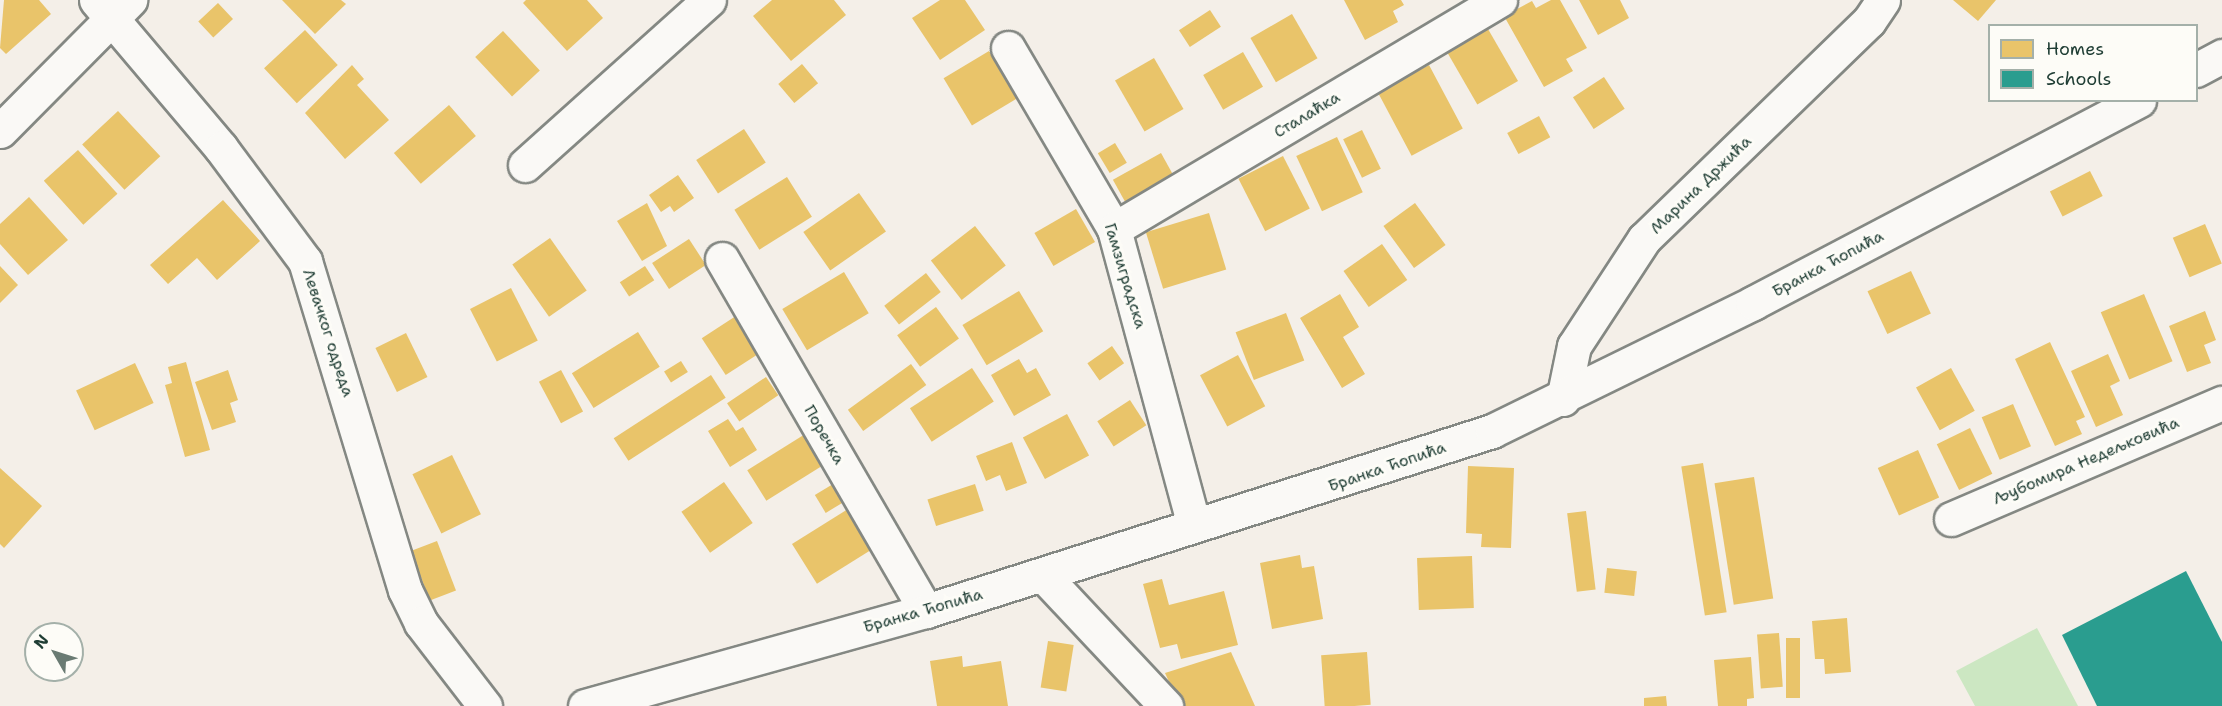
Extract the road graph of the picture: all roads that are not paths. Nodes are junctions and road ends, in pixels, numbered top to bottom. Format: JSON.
{"nodes":[{"id":1,"x":709,"y":0,"type":"edge"},
{"id":2,"x":1500,"y":0,"type":"edge"},
{"id":3,"x":1883,"y":0,"type":"edge"},
{"id":4,"x":112,"y":6,"type":"edge"},
{"id":5,"x":1008,"y":48,"type":"dead end"},
{"id":6,"x":2222,"y":56,"type":"edge"},
{"id":7,"x":2198,"y":69,"type":"edge"},
{"id":8,"x":2135,"y":102,"type":"edge"},
{"id":9,"x":0,"y":131,"type":"edge"},
{"id":10,"x":525,"y":165,"type":"dead end"},
{"id":11,"x":1114,"y":229,"type":"junction"},
{"id":12,"x":722,"y":259,"type":"dead end"},
{"id":13,"x":1563,"y":399,"type":"junction"},
{"id":14,"x":2222,"y":403,"type":"edge"},
{"id":15,"x":1951,"y":519,"type":"dead end"},
{"id":16,"x":1194,"y":525,"type":"junction"},
{"id":17,"x":1043,"y":575,"type":"junction"},
{"id":18,"x":926,"y":611,"type":"junction"},
{"id":19,"x":485,"y":706,"type":"edge"},
{"id":20,"x":585,"y":706,"type":"edge"},
{"id":21,"x":1166,"y":706,"type":"edge"}],
"edges":[{"from":1,"to":10,"type":"street"},
{"from":2,"to":11,"type":"street","name":"Сталаћка"},
{"from":3,"to":13,"type":"street","name":"Марина Држића"},
{"from":4,"to":9,"type":"street"},
{"from":4,"to":19,"type":"street","name":"Левачког одреда"},
{"from":5,"to":11,"type":"street","name":"Гамзиградска"},
{"from":6,"to":7,"type":"street"},
{"from":8,"to":13,"type":"street","name":"Бранка Ћопића"},
{"from":11,"to":16,"type":"street","name":"Гамзиградска"},
{"from":12,"to":18,"type":"street","name":"Поречка"},
{"from":13,"to":16,"type":"street","name":"Бранка Ћопића"},
{"from":14,"to":15,"type":"street","name":"Љубомира Недељковића"},
{"from":16,"to":17,"type":"street","name":"Бранка Ћопића"},
{"from":17,"to":18,"type":"street","name":"Бранка Ћопића"},
{"from":17,"to":21,"type":"street"},
{"from":18,"to":20,"type":"street","name":"Бранка Ћопића"}]}
